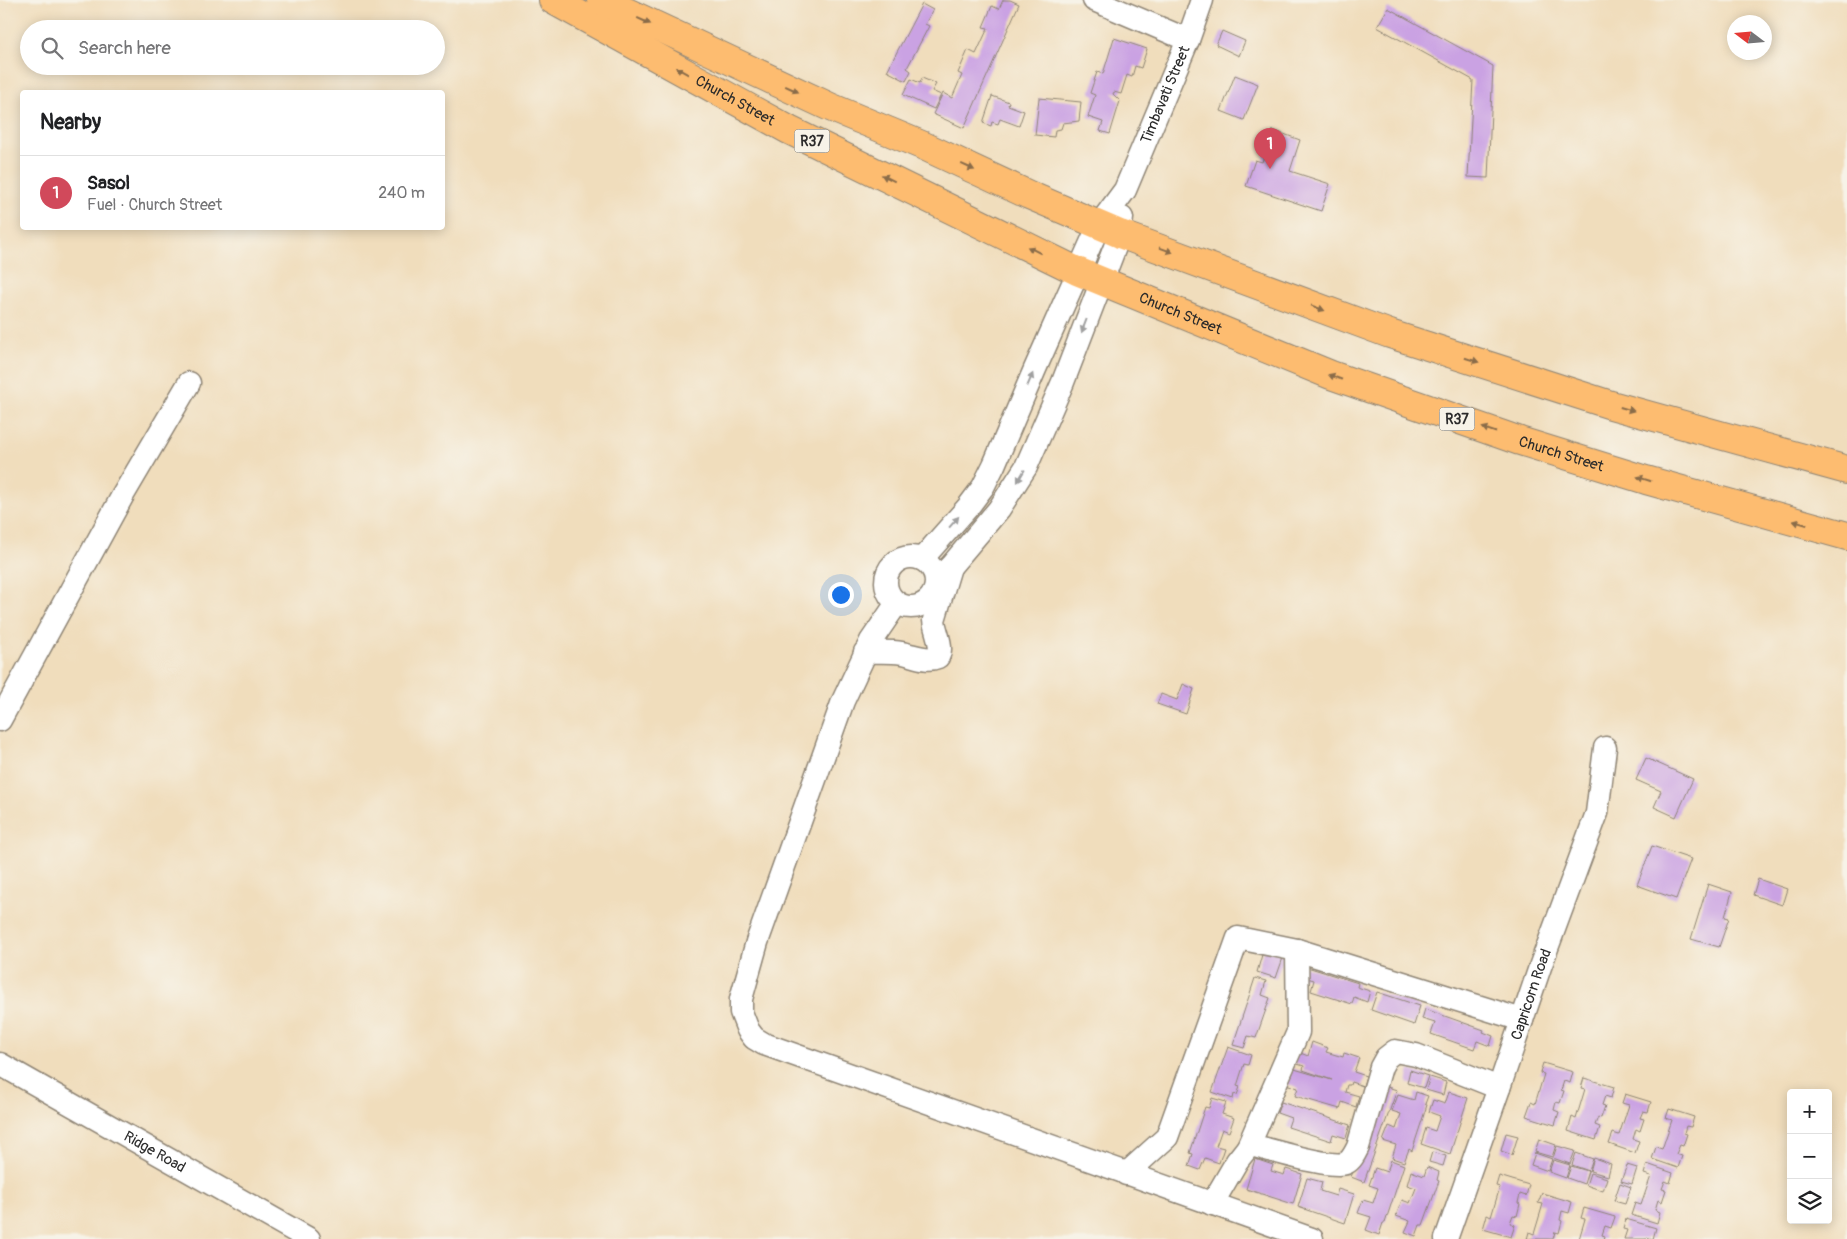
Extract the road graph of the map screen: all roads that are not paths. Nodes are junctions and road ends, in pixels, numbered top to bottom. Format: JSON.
{"nodes":[{"id":1,"x":553,"y":0,"type":"edge"},
{"id":2,"x":600,"y":0,"type":"edge"},
{"id":3,"x":1094,"y":0,"type":"edge"},
{"id":4,"x":1202,"y":0,"type":"edge"},
{"id":5,"x":1188,"y":40,"type":"junction"},
{"id":6,"x":1110,"y":230,"type":"junction"},
{"id":7,"x":1089,"y":276,"type":"junction"},
{"id":8,"x":1063,"y":382,"type":"junction"},
{"id":9,"x":189,"y":383,"type":"dead end"},
{"id":10,"x":1004,"y":442,"type":"junction"},
{"id":11,"x":1847,"y":470,"type":"edge"},
{"id":12,"x":1847,"y":536,"type":"edge"},
{"id":13,"x":922,"y":559,"type":"junction"},
{"id":14,"x":943,"y":573,"type":"junction"},
{"id":15,"x":897,"y":604,"type":"junction"},
{"id":16,"x":865,"y":652,"type":"junction"},
{"id":17,"x":0,"y":720,"type":"edge"},
{"id":18,"x":1605,"y":748,"type":"dead end"},
{"id":19,"x":1297,"y":950,"type":"junction"},
{"id":20,"x":1522,"y":1020,"type":"junction"},
{"id":21,"x":0,"y":1064,"type":"edge"},
{"id":22,"x":1500,"y":1088,"type":"junction"},
{"id":23,"x":1248,"y":1147,"type":"junction"},
{"id":24,"x":1126,"y":1174,"type":"junction"},
{"id":25,"x":1212,"y":1204,"type":"junction"},
{"id":26,"x":309,"y":1239,"type":"edge"},
{"id":27,"x":1312,"y":1239,"type":"edge"},
{"id":28,"x":1446,"y":1239,"type":"edge"}],
"edges":[{"from":7,"to":1,"type":"main road","name":"Church Street","number":"R37","one_way":true},
{"from":2,"to":6,"type":"main road","name":"Church Street","number":"R37","one_way":true},
{"from":3,"to":5,"type":"street"},
{"from":4,"to":5,"type":"street","name":"Timbavati Street"},
{"from":5,"to":6,"type":"street","name":"Timbavati Street"},
{"from":6,"to":7,"type":"street","name":"Timbavati Street"},
{"from":6,"to":11,"type":"main road","name":"Church Street","number":"R37","one_way":true},
{"from":7,"to":8,"type":"street","one_way":true},
{"from":10,"to":7,"type":"street","one_way":true},
{"from":12,"to":7,"type":"main road","name":"Church Street","number":"R37","one_way":true},
{"from":8,"to":10,"type":"street"},
{"from":8,"to":14,"type":"street","one_way":true},
{"from":9,"to":17,"type":"street"},
{"from":13,"to":10,"type":"street","one_way":true},
{"from":13,"to":14,"type":"street"},
{"from":13,"to":15,"type":"street"},
{"from":14,"to":15,"type":"street"},
{"from":14,"to":16,"type":"street"},
{"from":15,"to":16,"type":"street"},
{"from":16,"to":24,"type":"street"},
{"from":18,"to":20,"type":"street","name":"Capricorn Road"},
{"from":19,"to":20,"type":"street"},
{"from":19,"to":23,"type":"street"},
{"from":19,"to":24,"type":"street"},
{"from":20,"to":22,"type":"street","name":"Capricorn Road"},
{"from":21,"to":26,"type":"street","name":"Ridge Road"},
{"from":22,"to":23,"type":"street"},
{"from":22,"to":28,"type":"street","name":"Capricorn Road"},
{"from":23,"to":25,"type":"street"},
{"from":24,"to":25,"type":"street"},
{"from":25,"to":27,"type":"street"}]}
